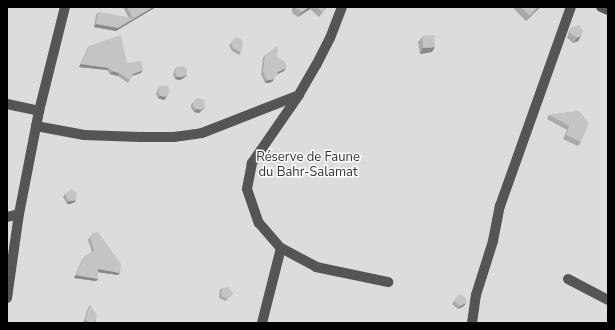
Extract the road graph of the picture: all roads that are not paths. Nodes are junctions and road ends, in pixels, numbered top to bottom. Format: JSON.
{"nodes":[{"id":1,"x":65,"y":7,"type":"edge"},
{"id":2,"x":342,"y":7,"type":"edge"},
{"id":3,"x":571,"y":7,"type":"edge"},
{"id":4,"x":601,"y":7,"type":"edge"},
{"id":5,"x":608,"y":10,"type":"edge"},
{"id":6,"x":299,"y":95,"type":"junction"},
{"id":7,"x":7,"y":104,"type":"edge"},
{"id":8,"x":38,"y":111,"type":"junction"},
{"id":9,"x":36,"y":126,"type":"junction"},
{"id":10,"x":19,"y":214,"type":"junction"},
{"id":11,"x":7,"y":217,"type":"edge"},
{"id":12,"x":281,"y":248,"type":"junction"},
{"id":13,"x":568,"y":279,"type":"dead end"},
{"id":14,"x":388,"y":282,"type":"dead end"},
{"id":15,"x":7,"y":298,"type":"edge"},
{"id":16,"x":608,"y":300,"type":"edge"},
{"id":17,"x":262,"y":323,"type":"edge"},
{"id":18,"x":472,"y":323,"type":"edge"}],
"edges":[{"from":1,"to":8,"type":"street"},
{"from":2,"to":6,"type":"street"},
{"from":3,"to":18,"type":"street"},
{"from":4,"to":5,"type":"street"},
{"from":6,"to":9,"type":"street"},
{"from":6,"to":12,"type":"street"},
{"from":7,"to":8,"type":"street"},
{"from":8,"to":9,"type":"street"},
{"from":9,"to":10,"type":"street"},
{"from":10,"to":11,"type":"street"},
{"from":10,"to":15,"type":"street"},
{"from":12,"to":14,"type":"street"},
{"from":12,"to":17,"type":"street"},
{"from":13,"to":16,"type":"street"}]}
